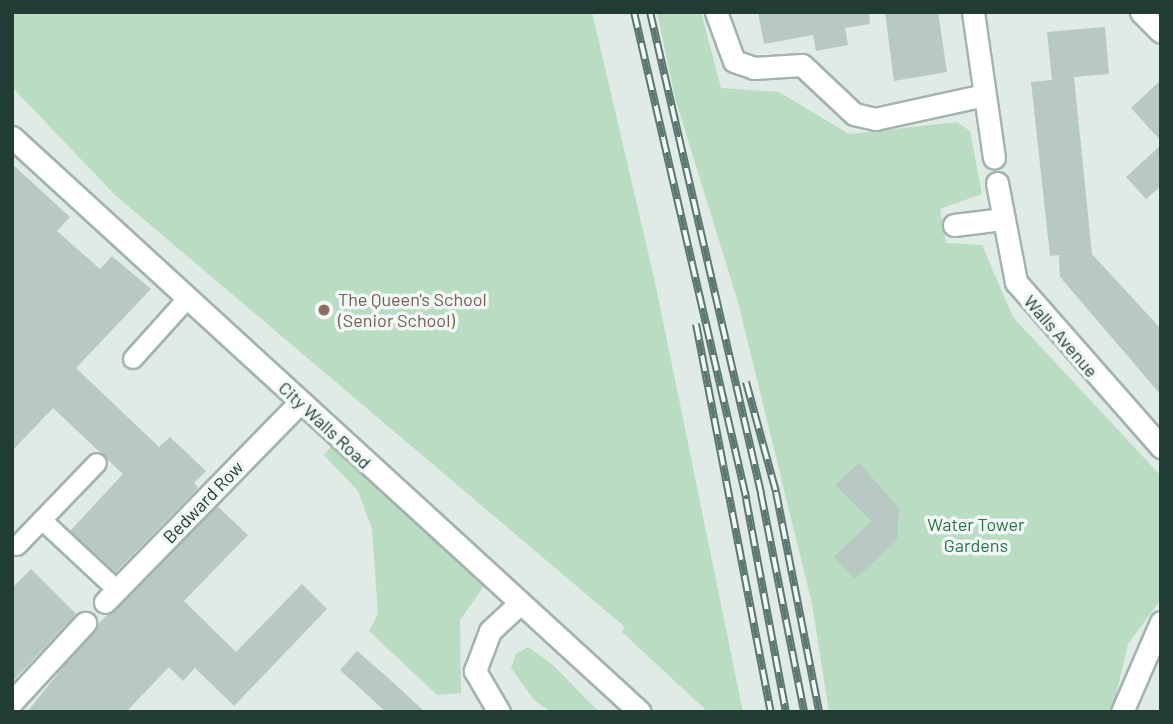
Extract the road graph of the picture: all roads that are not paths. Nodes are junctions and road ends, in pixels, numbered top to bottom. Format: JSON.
{"nodes":[{"id":1,"x":716,"y":12,"type":"edge"},
{"id":2,"x":973,"y":12,"type":"edge"},
{"id":3,"x":1141,"y":12,"type":"edge"},
{"id":4,"x":1161,"y":32,"type":"edge"},
{"id":5,"x":984,"y":95,"type":"junction"},
{"id":6,"x":12,"y":136,"type":"edge"},
{"id":7,"x":994,"y":157,"type":"dead end"},
{"id":8,"x":997,"y":183,"type":"dead end"},
{"id":9,"x":1002,"y":219,"type":"junction"},
{"id":10,"x":954,"y":225,"type":"dead end"},
{"id":11,"x":188,"y":298,"type":"junction"},
{"id":12,"x":133,"y":359,"type":"dead end"},
{"id":13,"x":300,"y":402,"type":"junction"},
{"id":14,"x":1158,"y":436,"type":"edge"},
{"id":15,"x":97,"y":463,"type":"dead end"},
{"id":16,"x":42,"y":520,"type":"junction"},
{"id":17,"x":17,"y":546,"type":"dead end"},
{"id":18,"x":111,"y":596,"type":"joint"},
{"id":19,"x":519,"y":604,"type":"junction"},
{"id":20,"x":1161,"y":622,"type":"edge"},
{"id":21,"x":85,"y":623,"type":"dead end"},
{"id":22,"x":12,"y":702,"type":"edge"},
{"id":23,"x":499,"y":712,"type":"edge"},
{"id":24,"x":640,"y":712,"type":"edge"},
{"id":25,"x":1122,"y":712,"type":"edge"}],
"edges":[{"from":1,"to":5,"type":"street"},
{"from":2,"to":5,"type":"street"},
{"from":3,"to":4,"type":"street"},
{"from":5,"to":7,"type":"street"},
{"from":6,"to":11,"type":"street","name":"City Walls Road"},
{"from":8,"to":9,"type":"street","name":"Walls Avenue"},
{"from":9,"to":10,"type":"street"},
{"from":9,"to":14,"type":"street","name":"Walls Avenue"},
{"from":11,"to":12,"type":"lane"},
{"from":11,"to":13,"type":"street","name":"City Walls Road"},
{"from":13,"to":18,"type":"street","name":"Bedward Row"},
{"from":13,"to":19,"type":"street","name":"City Walls Road"},
{"from":15,"to":16,"type":"lane"},
{"from":16,"to":17,"type":"lane"},
{"from":16,"to":18,"type":"lane"},
{"from":19,"to":23,"type":"street"},
{"from":19,"to":24,"type":"street","name":"City Walls Road"},
{"from":20,"to":25,"type":"street"},
{"from":21,"to":22,"type":"street"}]}
